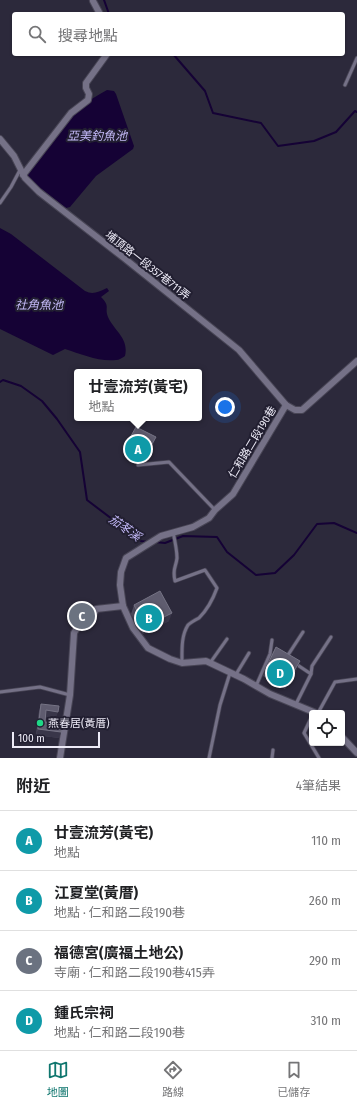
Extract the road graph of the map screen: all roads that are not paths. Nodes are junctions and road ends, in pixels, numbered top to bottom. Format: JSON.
{"nodes":[{"id":1,"x":93,"y":1,"type":"dead end"},
{"id":2,"x":99,"y":12,"type":"edge"},
{"id":3,"x":106,"y":56,"type":"edge"},
{"id":4,"x":357,"y":58,"type":"edge"},
{"id":5,"x":345,"y":84,"type":"dead end"},
{"id":6,"x":0,"y":139,"type":"edge"},
{"id":7,"x":22,"y":172,"type":"junction"},
{"id":8,"x":0,"y":203,"type":"edge"},
{"id":9,"x":357,"y":361,"type":"edge"},
{"id":10,"x":286,"y":405,"type":"junction"},
{"id":11,"x":138,"y":465,"type":"dead end"},
{"id":12,"x":215,"y":510,"type":"junction"},
{"id":13,"x":173,"y":532,"type":"junction"},
{"id":14,"x":123,"y":606,"type":"junction"},
{"id":15,"x":303,"y":632,"type":"dead end"},
{"id":16,"x":331,"y":637,"type":"dead end"},
{"id":17,"x":226,"y":639,"type":"dead end"},
{"id":18,"x":272,"y":640,"type":"dead end"},
{"id":19,"x":250,"y":653,"type":"dead end"},
{"id":20,"x":182,"y":663,"type":"junction"},
{"id":21,"x":210,"y":663,"type":"junction"},
{"id":22,"x":233,"y":674,"type":"junction"},
{"id":23,"x":311,"y":674,"type":"junction"},
{"id":24,"x":357,"y":680,"type":"edge"},
{"id":25,"x":256,"y":686,"type":"junction"},
{"id":26,"x":0,"y":692,"type":"edge"},
{"id":27,"x":70,"y":695,"type":"junction"},
{"id":28,"x":296,"y":704,"type":"junction"},
{"id":29,"x":318,"y":710,"type":"edge"},
{"id":30,"x":309,"y":711,"type":"edge"},
{"id":31,"x":309,"y":724,"type":"edge"},
{"id":32,"x":64,"y":725,"type":"junction"},
{"id":33,"x":97,"y":728,"type":"dead end"},
{"id":34,"x":345,"y":740,"type":"edge"},
{"id":35,"x":309,"y":741,"type":"edge"},
{"id":36,"x":312,"y":746,"type":"edge"},
{"id":37,"x":273,"y":750,"type":"dead end"},
{"id":38,"x":357,"y":753,"type":"edge"},
{"id":39,"x":60,"y":758,"type":"edge"},
{"id":40,"x":209,"y":758,"type":"edge"},
{"id":41,"x":272,"y":758,"type":"edge"},
{"id":42,"x":319,"y":758,"type":"edge"}],
"edges":[{"from":1,"to":2,"type":"street"},
{"from":3,"to":7,"type":"street"},
{"from":4,"to":5,"type":"lane"},
{"from":6,"to":7,"type":"street","name":"埔頂路一段357巷711弄"},
{"from":7,"to":8,"type":"lane"},
{"from":7,"to":10,"type":"street","name":"埔頂路一段357巷711弄"},
{"from":9,"to":10,"type":"street","name":"仁和路二段190巷"},
{"from":10,"to":12,"type":"street","name":"仁和路二段190巷"},
{"from":11,"to":12,"type":"lane"},
{"from":12,"to":13,"type":"street","name":"仁和路二段190巷"},
{"from":13,"to":14,"type":"street","name":"仁和路二段190巷"},
{"from":13,"to":20,"type":"lane"},
{"from":14,"to":20,"type":"street"},
{"from":14,"to":27,"type":"street"},
{"from":15,"to":23,"type":"lane"},
{"from":16,"to":23,"type":"lane"},
{"from":17,"to":21,"type":"lane"},
{"from":18,"to":25,"type":"lane"},
{"from":19,"to":22,"type":"lane"},
{"from":20,"to":21,"type":"street"},
{"from":21,"to":22,"type":"street"},
{"from":22,"to":25,"type":"street"},
{"from":22,"to":40,"type":"lane"},
{"from":23,"to":28,"type":"lane"},
{"from":24,"to":29,"type":"lane"},
{"from":25,"to":28,"type":"street"},
{"from":26,"to":27,"type":"lane"},
{"from":27,"to":32,"type":"street"},
{"from":28,"to":30,"type":"street"},
{"from":31,"to":35,"type":"lane"},
{"from":32,"to":33,"type":"lane"},
{"from":32,"to":39,"type":"street"},
{"from":34,"to":38,"type":"street"},
{"from":36,"to":42,"type":"lane"},
{"from":37,"to":41,"type":"lane"}]}
